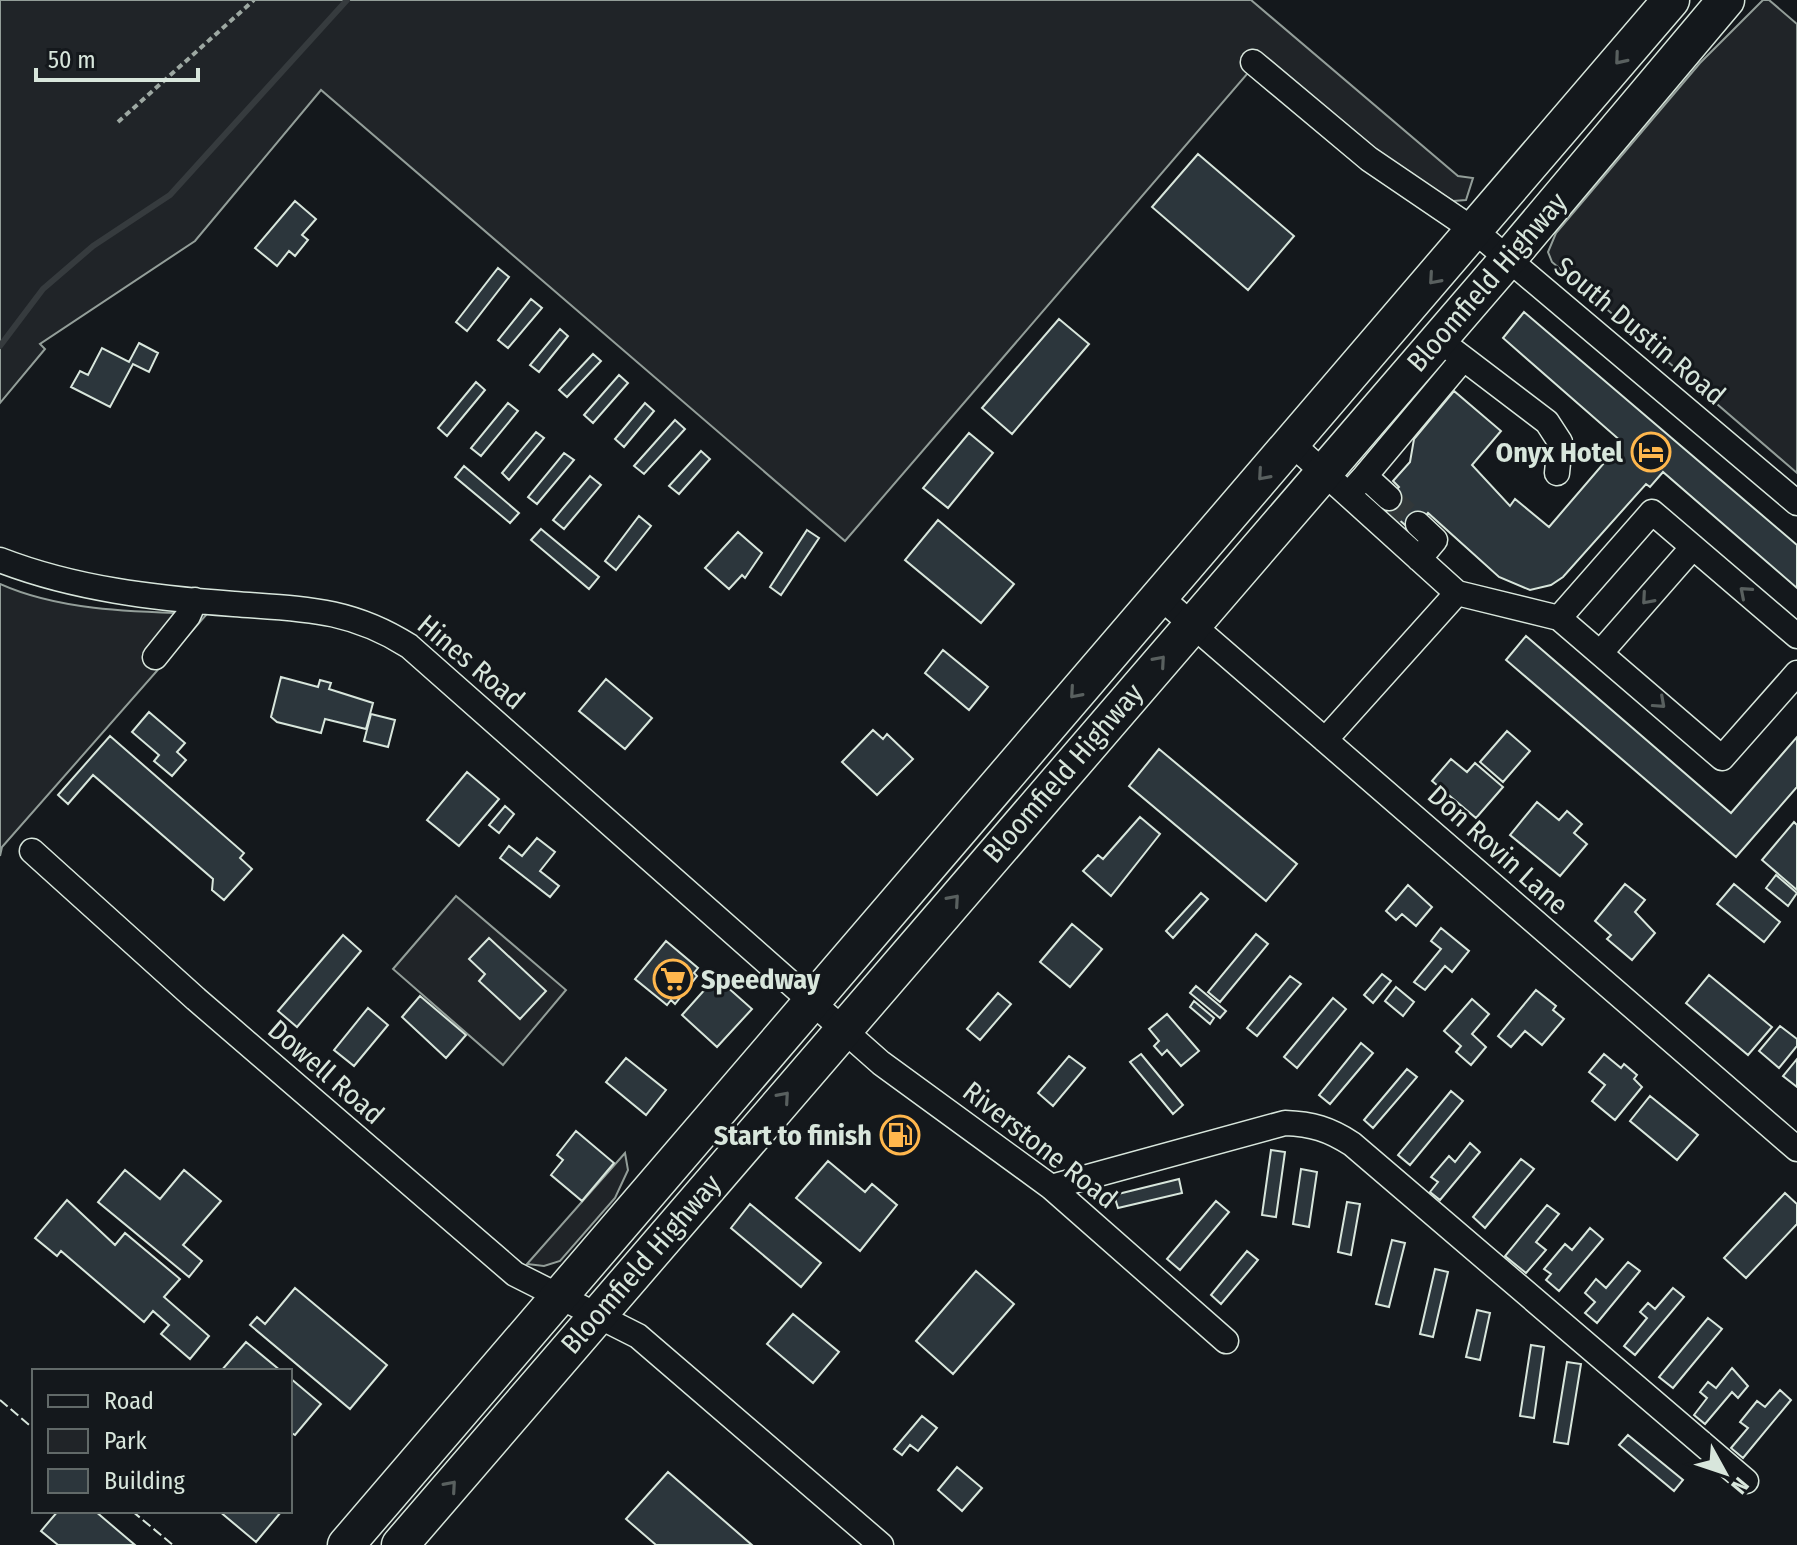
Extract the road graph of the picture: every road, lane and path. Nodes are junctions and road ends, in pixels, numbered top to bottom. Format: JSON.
{"nodes":[{"id":1,"x":254,"y":0,"type":"edge"},
{"id":2,"x":1671,"y":0,"type":"edge"},
{"id":3,"x":1726,"y":0,"type":"edge"},
{"id":4,"x":1253,"y":62,"type":"dead end"},
{"id":5,"x":118,"y":122,"type":"dead end"},
{"id":6,"x":1475,"y":231,"type":"junction"},
{"id":7,"x":1508,"y":259,"type":"junction"},
{"id":8,"x":1450,"y":349,"type":"junction"},
{"id":9,"x":1291,"y":443,"type":"junction"},
{"id":10,"x":1557,"y":473,"type":"dead end"},
{"id":11,"x":1345,"y":481,"type":"junction"},
{"id":12,"x":1389,"y":498,"type":"tunnel mouth"},
{"id":13,"x":1797,"y":503,"type":"edge"},
{"id":14,"x":1418,"y":524,"type":"tunnel mouth"},
{"id":15,"x":1693,"y":547,"type":"junction"},
{"id":16,"x":1419,"y":559,"type":"junction"},
{"id":17,"x":0,"y":560,"type":"edge"},
{"id":18,"x":1457,"y":593,"type":"junction"},
{"id":19,"x":1159,"y":596,"type":"junction"},
{"id":20,"x":195,"y":600,"type":"junction"},
{"id":21,"x":1559,"y":618,"type":"junction"},
{"id":22,"x":1191,"y":625,"type":"junction"},
{"id":23,"x":1797,"y":636,"type":"edge"},
{"id":24,"x":1602,"y":651,"type":"junction"},
{"id":25,"x":155,"y":657,"type":"dead end"},
{"id":26,"x":1797,"y":673,"type":"edge"},
{"id":27,"x":1325,"y":740,"type":"junction"},
{"id":28,"x":32,"y":851,"type":"dead end"},
{"id":29,"x":814,"y":1000,"type":"junction"},
{"id":30,"x":843,"y":1028,"type":"junction"},
{"id":31,"x":1797,"y":1149,"type":"edge"},
{"id":32,"x":1051,"y":1187,"type":"junction"},
{"id":33,"x":559,"y":1298,"type":"junction"},
{"id":34,"x":599,"y":1313,"type":"junction"},
{"id":35,"x":1226,"y":1341,"type":"dead end"},
{"id":36,"x":1746,"y":1481,"type":"dead end"},
{"id":37,"x":346,"y":1545,"type":"edge"},
{"id":38,"x":400,"y":1545,"type":"edge"},
{"id":39,"x":881,"y":1545,"type":"edge"}],
"edges":[{"from":1,"to":5,"type":"path"},
{"from":2,"to":6,"type":"highway","name":"Bloomfield Highway","one_way":true},
{"from":3,"to":7,"type":"highway","name":"Bloomfield Highway"},
{"from":4,"to":6,"type":"street","name":"South Dustin Road"},
{"from":6,"to":7,"type":"street","name":"South Dustin Road"},
{"from":6,"to":9,"type":"highway","name":"Bloomfield Highway","one_way":true},
{"from":7,"to":8,"type":"highway","name":"Bloomfield Highway"},
{"from":7,"to":13,"type":"street","name":"South Dustin Road"},
{"from":8,"to":10,"type":"street"},
{"from":8,"to":11,"type":"highway","name":"Bloomfield Highway"},
{"from":9,"to":11,"type":"street"},
{"from":9,"to":19,"type":"highway","name":"Bloomfield Highway","one_way":true},
{"from":11,"to":12,"type":"street"},
{"from":11,"to":16,"type":"street"},
{"from":11,"to":22,"type":"highway","name":"Bloomfield Highway"},
{"from":14,"to":16,"type":"street"},
{"from":15,"to":21,"type":"street"},
{"from":23,"to":15,"type":"street","one_way":true},
{"from":15,"to":24,"type":"street","one_way":true},
{"from":16,"to":18,"type":"street"},
{"from":17,"to":20,"type":"street","name":"Hines Road"},
{"from":18,"to":21,"type":"street"},
{"from":18,"to":27,"type":"street"},
{"from":19,"to":22,"type":"street","name":"Don Rovin Lane"},
{"from":19,"to":29,"type":"highway","name":"Bloomfield Highway","one_way":true},
{"from":20,"to":25,"type":"street"},
{"from":20,"to":29,"type":"street","name":"Hines Road"},
{"from":21,"to":24,"type":"street"},
{"from":22,"to":27,"type":"street","name":"Don Rovin Lane"},
{"from":30,"to":22,"type":"highway","name":"Bloomfield Highway","one_way":true},
{"from":24,"to":26,"type":"street","one_way":true},
{"from":27,"to":31,"type":"street","name":"Don Rovin Lane"},
{"from":28,"to":33,"type":"street","name":"Dowell Road"},
{"from":29,"to":30,"type":"street","name":"Riverstone Road"},
{"from":29,"to":33,"type":"highway","name":"Bloomfield Highway"},
{"from":30,"to":32,"type":"street","name":"Riverstone Road"},
{"from":34,"to":30,"type":"highway","name":"Bloomfield Highway","one_way":true},
{"from":32,"to":35,"type":"street","name":"Riverstone Road"},
{"from":32,"to":36,"type":"street"},
{"from":33,"to":34,"type":"street","name":"Dowell Road"},
{"from":33,"to":37,"type":"highway","name":"Bloomfield Highway"},
{"from":38,"to":34,"type":"highway","name":"Bloomfield Highway","one_way":true},
{"from":34,"to":39,"type":"street"}]}
